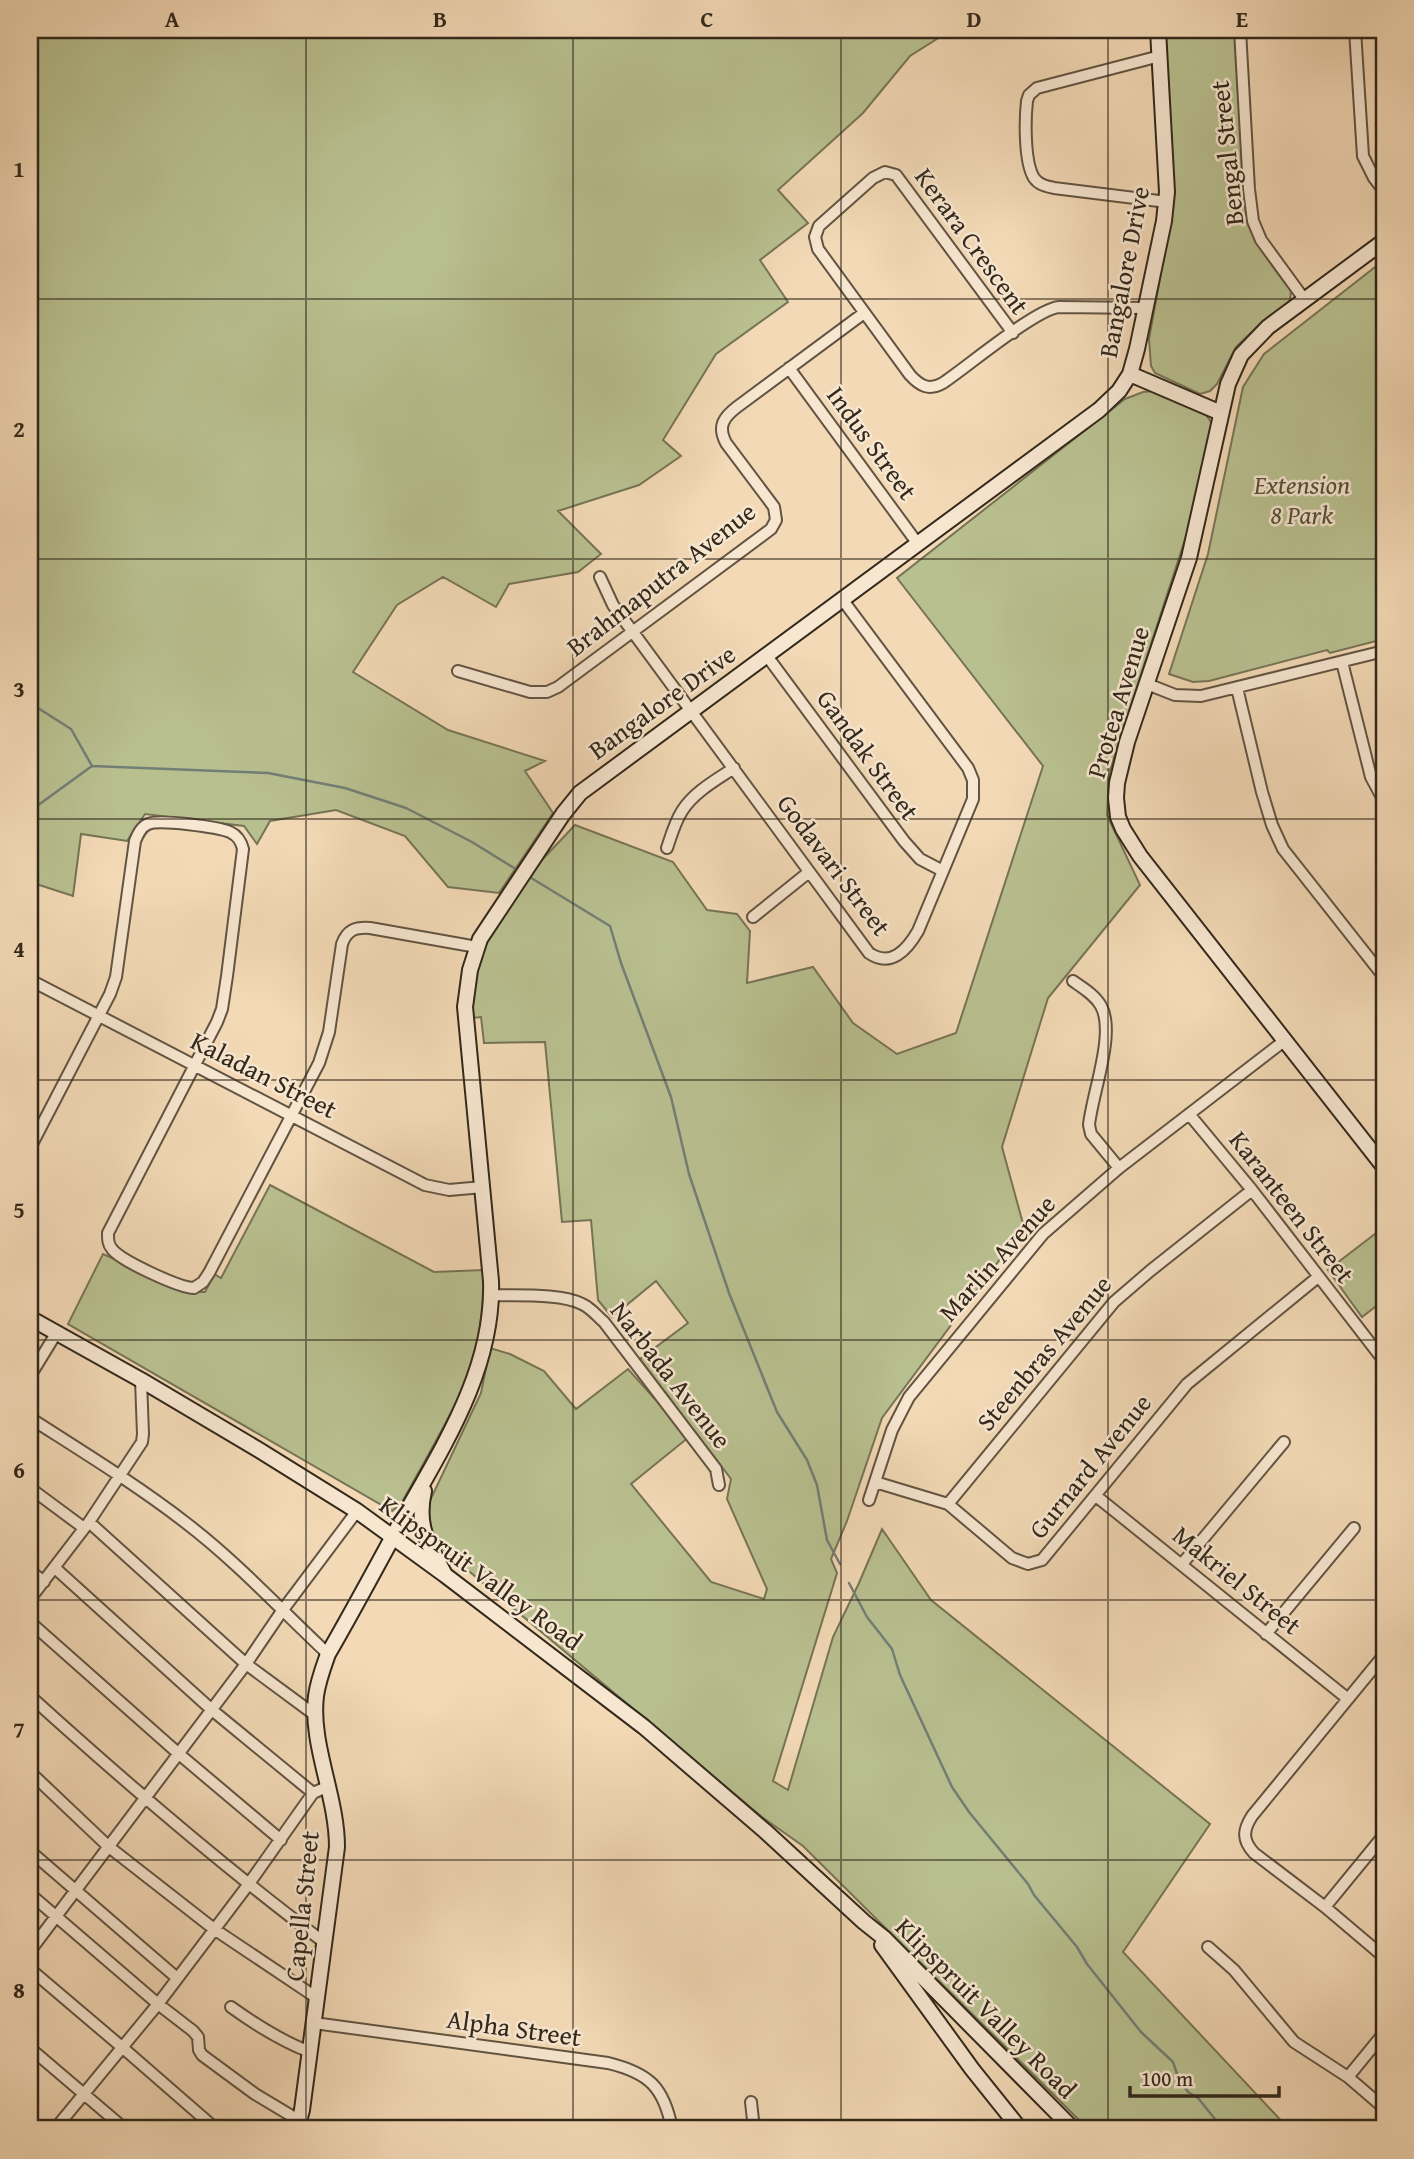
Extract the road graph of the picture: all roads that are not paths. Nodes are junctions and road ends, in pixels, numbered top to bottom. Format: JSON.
{"nodes":[{"id":1,"x":1158,"y":30,"type":"edge"},
{"id":2,"x":1240,"y":30,"type":"edge"},
{"id":3,"x":1354,"y":30,"type":"edge"},
{"id":4,"x":1160,"y":56,"type":"junction"},
{"id":5,"x":1384,"y":191,"type":"edge"},
{"id":6,"x":1167,"y":202,"type":"junction"},
{"id":7,"x":1384,"y":241,"type":"edge"},
{"id":8,"x":1304,"y":299,"type":"junction"},
{"id":9,"x":1146,"y":308,"type":"junction"},
{"id":10,"x":864,"y":313,"type":"junction"},
{"id":11,"x":1013,"y":333,"type":"junction"},
{"id":12,"x":789,"y":369,"type":"junction"},
{"id":13,"x":1130,"y":374,"type":"junction"},
{"id":14,"x":1221,"y":413,"type":"junction"},
{"id":15,"x":919,"y":544,"type":"junction"},
{"id":16,"x":600,"y":577,"type":"dead end"},
{"id":17,"x":842,"y":599,"type":"junction"},
{"id":18,"x":632,"y":631,"type":"junction"},
{"id":19,"x":1384,"y":651,"type":"edge"},
{"id":20,"x":767,"y":656,"type":"junction"},
{"id":21,"x":1342,"y":662,"type":"junction"},
{"id":22,"x":458,"y":671,"type":"dead end"},
{"id":23,"x":1147,"y":684,"type":"junction"},
{"id":24,"x":1237,"y":688,"type":"junction"},
{"id":25,"x":692,"y":711,"type":"junction"},
{"id":26,"x":734,"y":768,"type":"junction"},
{"id":27,"x":1384,"y":801,"type":"edge"},
{"id":28,"x":667,"y":848,"type":"dead end"},
{"id":29,"x":943,"y":871,"type":"junction"},
{"id":30,"x":810,"y":872,"type":"junction"},
{"id":31,"x":753,"y":916,"type":"dead end"},
{"id":32,"x":477,"y":947,"type":"junction"},
{"id":33,"x":1384,"y":977,"type":"edge"},
{"id":34,"x":30,"y":980,"type":"edge"},
{"id":35,"x":1073,"y":981,"type":"dead end"},
{"id":36,"x":99,"y":1014,"type":"junction"},
{"id":37,"x":1284,"y":1041,"type":"junction"},
{"id":38,"x":194,"y":1064,"type":"junction"},
{"id":39,"x":1189,"y":1114,"type":"junction"},
{"id":40,"x":292,"y":1115,"type":"junction"},
{"id":41,"x":30,"y":1147,"type":"edge"},
{"id":42,"x":1384,"y":1167,"type":"edge"},
{"id":43,"x":1119,"y":1168,"type":"junction"},
{"id":44,"x":483,"y":1187,"type":"junction"},
{"id":45,"x":1252,"y":1190,"type":"junction"},
{"id":46,"x":1318,"y":1277,"type":"junction"},
{"id":47,"x":491,"y":1294,"type":"junction"},
{"id":48,"x":30,"y":1318,"type":"edge"},
{"id":49,"x":58,"y":1332,"type":"junction"},
{"id":50,"x":1384,"y":1361,"type":"edge"},
{"id":51,"x":30,"y":1376,"type":"edge"},
{"id":52,"x":141,"y":1380,"type":"junction"},
{"id":53,"x":30,"y":1419,"type":"edge"},
{"id":54,"x":1284,"y":1442,"type":"dead end"},
{"id":55,"x":429,"y":1472,"type":"junction"},
{"id":56,"x":120,"y":1476,"type":"junction"},
{"id":57,"x":875,"y":1482,"type":"junction"},
{"id":58,"x":719,"y":1485,"type":"dead end"},
{"id":59,"x":30,"y":1488,"type":"edge"},
{"id":60,"x":1096,"y":1496,"type":"junction"},
{"id":61,"x":869,"y":1500,"type":"dead end"},
{"id":62,"x":948,"y":1504,"type":"junction"},
{"id":63,"x":357,"y":1511,"type":"junction"},
{"id":64,"x":86,"y":1525,"type":"junction"},
{"id":65,"x":1354,"y":1528,"type":"dead end"},
{"id":66,"x":392,"y":1538,"type":"junction"},
{"id":67,"x":1182,"y":1564,"type":"junction"},
{"id":68,"x":55,"y":1568,"type":"junction"},
{"id":69,"x":30,"y":1571,"type":"edge"},
{"id":70,"x":445,"y":1575,"type":"junction"},
{"id":71,"x":44,"y":1582,"type":"junction"},
{"id":72,"x":30,"y":1599,"type":"edge"},
{"id":73,"x":282,"y":1611,"type":"junction"},
{"id":74,"x":30,"y":1622,"type":"edge"},
{"id":75,"x":1266,"y":1634,"type":"junction"},
{"id":76,"x":328,"y":1654,"type":"junction"},
{"id":77,"x":1384,"y":1655,"type":"edge"},
{"id":78,"x":246,"y":1664,"type":"junction"},
{"id":79,"x":30,"y":1696,"type":"edge"},
{"id":80,"x":1348,"y":1699,"type":"junction"},
{"id":81,"x":212,"y":1710,"type":"junction"},
{"id":82,"x":315,"y":1715,"type":"junction"},
{"id":83,"x":179,"y":1754,"type":"junction"},
{"id":84,"x":30,"y":1772,"type":"edge"},
{"id":85,"x":329,"y":1786,"type":"junction"},
{"id":86,"x":313,"y":1793,"type":"junction"},
{"id":87,"x":145,"y":1799,"type":"junction"},
{"id":88,"x":1384,"y":1835,"type":"edge"},
{"id":89,"x":281,"y":1840,"type":"junction"},
{"id":90,"x":109,"y":1847,"type":"junction"},
{"id":91,"x":30,"y":1851,"type":"edge"},
{"id":92,"x":248,"y":1885,"type":"junction"},
{"id":93,"x":76,"y":1891,"type":"junction"},
{"id":94,"x":30,"y":1894,"type":"edge"},
{"id":95,"x":1325,"y":1907,"type":"junction"},
{"id":96,"x":57,"y":1917,"type":"junction"},
{"id":97,"x":864,"y":1922,"type":"junction"},
{"id":98,"x":214,"y":1929,"type":"junction"},
{"id":99,"x":325,"y":1942,"type":"junction"},
{"id":100,"x":1208,"y":1947,"type":"dead end"},
{"id":101,"x":30,"y":1951,"type":"edge"},
{"id":102,"x":1384,"y":1956,"type":"edge"},
{"id":103,"x":30,"y":1969,"type":"edge"},
{"id":104,"x":177,"y":1978,"type":"junction"},
{"id":105,"x":317,"y":1998,"type":"junction"},
{"id":106,"x":158,"y":2004,"type":"junction"},
{"id":107,"x":231,"y":2007,"type":"dead end"},
{"id":108,"x":314,"y":2023,"type":"junction"},
{"id":109,"x":1384,"y":2033,"type":"edge"},
{"id":110,"x":30,"y":2048,"type":"edge"},
{"id":111,"x":123,"y":2048,"type":"junction"},
{"id":112,"x":310,"y":2052,"type":"junction"},
{"id":113,"x":1348,"y":2077,"type":"junction"},
{"id":114,"x":84,"y":2094,"type":"junction"},
{"id":115,"x":751,"y":2102,"type":"dead end"},
{"id":116,"x":1384,"y":2108,"type":"edge"},
{"id":117,"x":299,"y":2125,"type":"edge"},
{"id":118,"x":55,"y":2129,"type":"edge"},
{"id":119,"x":125,"y":2129,"type":"edge"},
{"id":120,"x":216,"y":2129,"type":"edge"},
{"id":121,"x":672,"y":2129,"type":"edge"},
{"id":122,"x":754,"y":2129,"type":"edge"},
{"id":123,"x":1020,"y":2129,"type":"edge"},
{"id":124,"x":1073,"y":2129,"type":"edge"}],
"edges":[{"from":1,"to":4,"type":"street","name":"Bangalore Drive"},
{"from":2,"to":8,"type":"street","name":"Bengal Street"},
{"from":3,"to":5,"type":"street"},
{"from":4,"to":6,"type":"street","name":"Bangalore Drive"},
{"from":4,"to":6,"type":"street"},
{"from":6,"to":9,"type":"street","name":"Bangalore Drive"},
{"from":7,"to":8,"type":"street","name":"Protea Avenue"},
{"from":8,"to":14,"type":"street","name":"Protea Avenue"},
{"from":9,"to":11,"type":"street"},
{"from":9,"to":13,"type":"street","name":"Bangalore Drive"},
{"from":10,"to":11,"type":"street","name":"Kerara Crescent"},
{"from":10,"to":11,"type":"street","name":"Kerara Crescent"},
{"from":10,"to":12,"type":"street","name":"Brahmaputra Avenue"},
{"from":12,"to":15,"type":"street","name":"Indus Street"},
{"from":12,"to":18,"type":"street","name":"Brahmaputra Avenue"},
{"from":13,"to":14,"type":"street"},
{"from":13,"to":15,"type":"street","name":"Bangalore Drive"},
{"from":14,"to":23,"type":"street","name":"Protea Avenue"},
{"from":15,"to":17,"type":"street","name":"Bangalore Drive"},
{"from":16,"to":18,"type":"street","name":"Godavari Street"},
{"from":17,"to":20,"type":"street","name":"Bangalore Drive"},
{"from":17,"to":29,"type":"street","name":"Godavari Street"},
{"from":18,"to":22,"type":"street","name":"Brahmaputra Avenue"},
{"from":18,"to":25,"type":"street","name":"Godavari Street"},
{"from":19,"to":21,"type":"street"},
{"from":20,"to":25,"type":"street","name":"Bangalore Drive"},
{"from":20,"to":29,"type":"street","name":"Gandak Street"},
{"from":21,"to":24,"type":"street"},
{"from":21,"to":27,"type":"street"},
{"from":23,"to":24,"type":"street"},
{"from":23,"to":37,"type":"street","name":"Protea Avenue"},
{"from":24,"to":33,"type":"street"},
{"from":25,"to":26,"type":"street","name":"Godavari Street"},
{"from":25,"to":32,"type":"street","name":"Bangalore Drive"},
{"from":26,"to":28,"type":"street"},
{"from":26,"to":30,"type":"street","name":"Godavari Street"},
{"from":29,"to":30,"type":"street","name":"Godavari Street"},
{"from":30,"to":31,"type":"street"},
{"from":32,"to":40,"type":"street"},
{"from":32,"to":44,"type":"street","name":"Bangalore Drive"},
{"from":34,"to":36,"type":"street","name":"Kaladan Street"},
{"from":35,"to":43,"type":"street"},
{"from":36,"to":38,"type":"street","name":"Kaladan Street"},
{"from":36,"to":38,"type":"street"},
{"from":36,"to":41,"type":"street"},
{"from":37,"to":39,"type":"street","name":"Marlin Avenue"},
{"from":37,"to":42,"type":"street","name":"Protea Avenue"},
{"from":38,"to":40,"type":"street","name":"Kaladan Street"},
{"from":38,"to":40,"type":"street"},
{"from":39,"to":43,"type":"street","name":"Marlin Avenue"},
{"from":39,"to":45,"type":"street","name":"Karanteen Street"},
{"from":40,"to":44,"type":"street","name":"Kaladan Street"},
{"from":43,"to":57,"type":"street","name":"Marlin Avenue"},
{"from":44,"to":47,"type":"street","name":"Bangalore Drive"},
{"from":45,"to":46,"type":"street","name":"Karanteen Street"},
{"from":45,"to":62,"type":"street","name":"Steenbras Avenue"},
{"from":46,"to":50,"type":"street","name":"Karanteen Street"},
{"from":46,"to":60,"type":"street","name":"Gurnard Avenue"},
{"from":47,"to":55,"type":"street","name":"Bangalore Drive"},
{"from":47,"to":58,"type":"street","name":"Narbada Avenue"},
{"from":48,"to":49,"type":"street","name":"Klipspruit Valley Road"},
{"from":49,"to":51,"type":"street"},
{"from":49,"to":52,"type":"street","name":"Klipspruit Valley Road"},
{"from":52,"to":56,"type":"street"},
{"from":52,"to":63,"type":"street","name":"Klipspruit Valley Road"},
{"from":53,"to":56,"type":"street"},
{"from":54,"to":67,"type":"street"},
{"from":55,"to":66,"type":"street","name":"Bangalore Drive"},
{"from":55,"to":70,"type":"street"},
{"from":56,"to":64,"type":"street"},
{"from":56,"to":73,"type":"street"},
{"from":57,"to":61,"type":"street","name":"Marlin Avenue"},
{"from":57,"to":62,"type":"street","name":"Gurnard Avenue"},
{"from":59,"to":64,"type":"street"},
{"from":60,"to":62,"type":"street","name":"Gurnard Avenue"},
{"from":60,"to":67,"type":"street","name":"Makriel Street"},
{"from":63,"to":66,"type":"street","name":"Klipspruit Valley Road"},
{"from":63,"to":73,"type":"street"},
{"from":64,"to":68,"type":"street"},
{"from":64,"to":78,"type":"street"},
{"from":65,"to":75,"type":"street"},
{"from":66,"to":70,"type":"street","name":"Klipspruit Valley Road"},
{"from":66,"to":76,"type":"street","name":"Capella Street"},
{"from":67,"to":75,"type":"street","name":"Makriel Street"},
{"from":68,"to":71,"type":"street"},
{"from":68,"to":81,"type":"street"},
{"from":69,"to":71,"type":"street"},
{"from":70,"to":97,"type":"street","name":"Klipspruit Valley Road"},
{"from":71,"to":72,"type":"street"},
{"from":73,"to":76,"type":"street"},
{"from":73,"to":78,"type":"street"},
{"from":74,"to":83,"type":"street"},
{"from":75,"to":80,"type":"street","name":"Makriel Street"},
{"from":76,"to":82,"type":"street","name":"Capella Street"},
{"from":77,"to":80,"type":"street"},
{"from":78,"to":81,"type":"street"},
{"from":78,"to":82,"type":"street"},
{"from":79,"to":87,"type":"street"},
{"from":80,"to":95,"type":"street"},
{"from":81,"to":83,"type":"street"},
{"from":81,"to":86,"type":"street"},
{"from":82,"to":85,"type":"street","name":"Capella Street"},
{"from":83,"to":87,"type":"street"},
{"from":83,"to":89,"type":"street"},
{"from":84,"to":90,"type":"street"},
{"from":85,"to":86,"type":"street"},
{"from":85,"to":99,"type":"street","name":"Capella Street"},
{"from":86,"to":89,"type":"street"},
{"from":87,"to":90,"type":"street"},
{"from":87,"to":92,"type":"street"},
{"from":88,"to":95,"type":"street"},
{"from":89,"to":92,"type":"street"},
{"from":90,"to":93,"type":"street"},
{"from":90,"to":98,"type":"street"},
{"from":91,"to":93,"type":"street"},
{"from":92,"to":98,"type":"street"},
{"from":92,"to":99,"type":"street"},
{"from":93,"to":96,"type":"street"},
{"from":93,"to":104,"type":"street"},
{"from":94,"to":96,"type":"street"},
{"from":95,"to":102,"type":"street"},
{"from":96,"to":101,"type":"street"},
{"from":96,"to":106,"type":"street"},
{"from":97,"to":123,"type":"street","name":"Klipspruit Valley Road"},
{"from":97,"to":124,"type":"street","name":"Klipspruit Valley Road"},
{"from":98,"to":104,"type":"street"},
{"from":98,"to":105,"type":"street"},
{"from":99,"to":105,"type":"street","name":"Capella Street"},
{"from":100,"to":113,"type":"street"},
{"from":103,"to":111,"type":"street"},
{"from":104,"to":106,"type":"street"},
{"from":105,"to":108,"type":"street","name":"Capella Street"},
{"from":106,"to":111,"type":"street"},
{"from":106,"to":117,"type":"street"},
{"from":107,"to":112,"type":"street"},
{"from":108,"to":112,"type":"street","name":"Capella Street"},
{"from":108,"to":121,"type":"street","name":"Alpha Street"},
{"from":109,"to":113,"type":"street"},
{"from":110,"to":114,"type":"street"},
{"from":111,"to":114,"type":"street"},
{"from":111,"to":120,"type":"street"},
{"from":112,"to":117,"type":"street","name":"Capella Street"},
{"from":113,"to":116,"type":"street"},
{"from":114,"to":118,"type":"street"},
{"from":114,"to":119,"type":"street"},
{"from":115,"to":122,"type":"street"}]}
